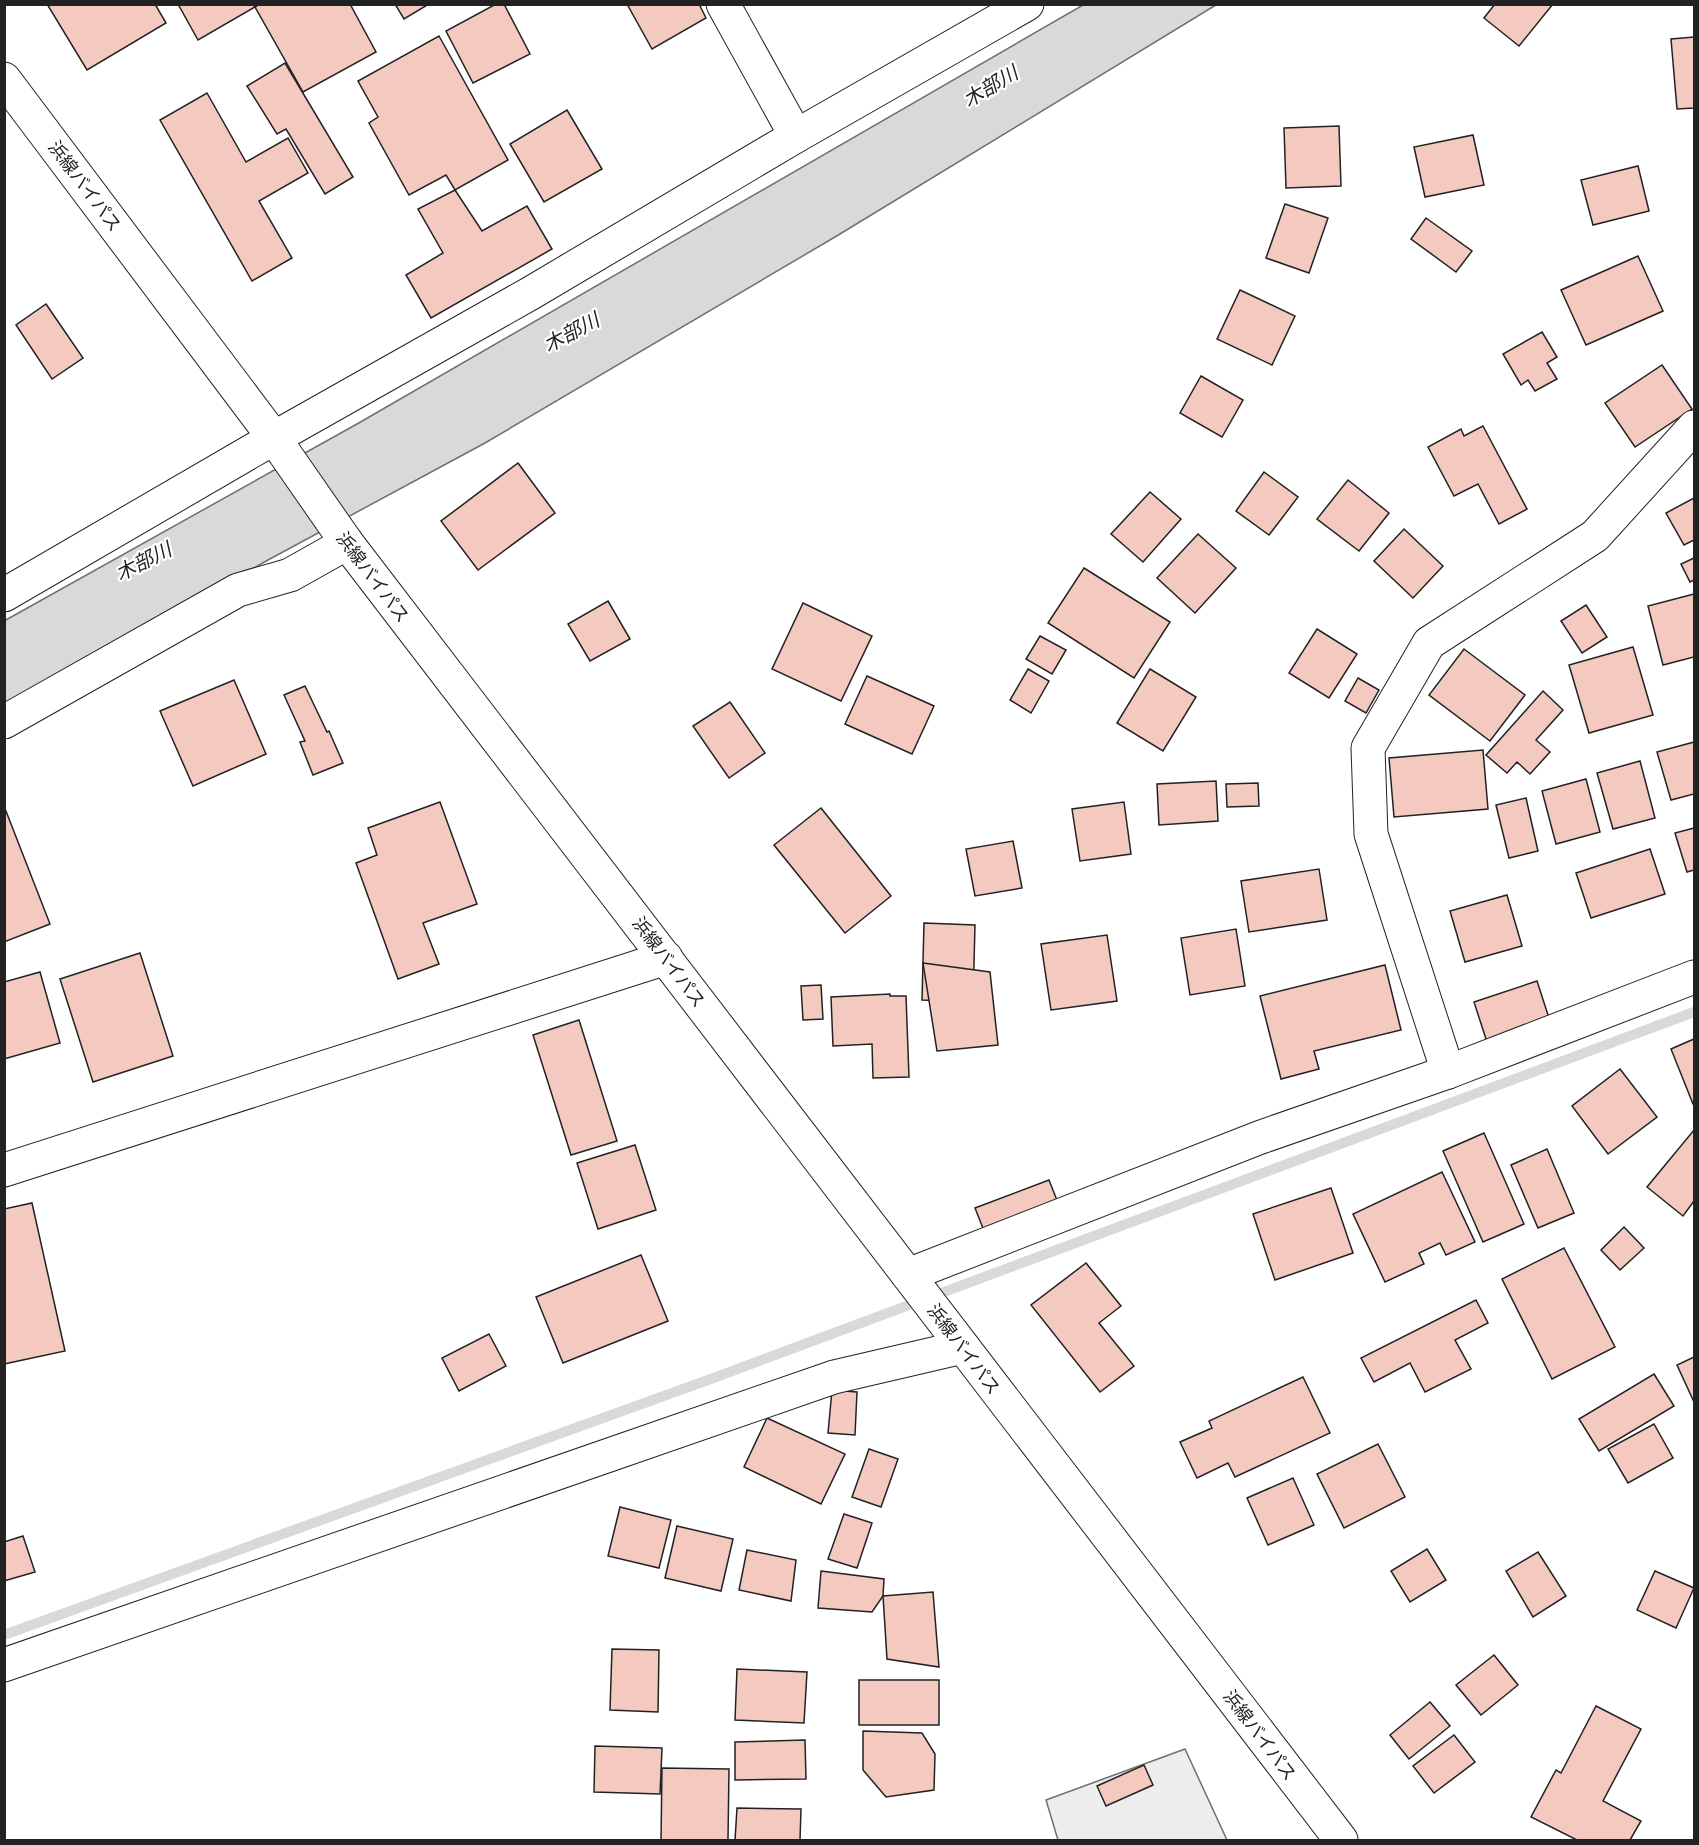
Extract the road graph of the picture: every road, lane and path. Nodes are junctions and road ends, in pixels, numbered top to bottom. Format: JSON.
{"nodes":[{"id":1,"x":723,"y":4,"type":"edge"},
{"id":2,"x":1027,"y":4,"type":"edge"},
{"id":3,"x":4,"y":79,"type":"edge"},
{"id":4,"x":796,"y":136,"type":"junction"},
{"id":5,"x":1695,"y":427,"type":"edge"},
{"id":6,"x":277,"y":443,"type":"junction"},
{"id":7,"x":343,"y":538,"type":"junction"},
{"id":8,"x":4,"y":595,"type":"edge"},
{"id":9,"x":4,"y":722,"type":"edge"},
{"id":10,"x":666,"y":958,"type":"junction"},
{"id":11,"x":1695,"y":977,"type":"edge"},
{"id":12,"x":1448,"y":1072,"type":"junction"},
{"id":13,"x":4,"y":1170,"type":"edge"},
{"id":14,"x":908,"y":1275,"type":"junction"},
{"id":15,"x":963,"y":1347,"type":"junction"},
{"id":16,"x":4,"y":1665,"type":"edge"},
{"id":17,"x":1341,"y":1840,"type":"edge"}],
"edges":[{"from":1,"to":4,"type":"main road"},
{"from":2,"to":4,"type":"main road"},
{"from":3,"to":6,"type":"main road","name":"浜線バイパス"},
{"from":4,"to":6,"type":"main road"},
{"from":5,"to":12,"type":"main road"},
{"from":6,"to":7,"type":"main road","name":"浜線バイパス"},
{"from":6,"to":8,"type":"main road"},
{"from":7,"to":9,"type":"main road"},
{"from":7,"to":10,"type":"main road","name":"浜線バイパス"},
{"from":10,"to":13,"type":"main road"},
{"from":10,"to":14,"type":"main road","name":"浜線バイパス"},
{"from":11,"to":12,"type":"main road"},
{"from":12,"to":14,"type":"main road"},
{"from":14,"to":15,"type":"main road","name":"浜線バイパス"},
{"from":15,"to":16,"type":"main road"},
{"from":15,"to":17,"type":"main road","name":"浜線バイパス"}]}
